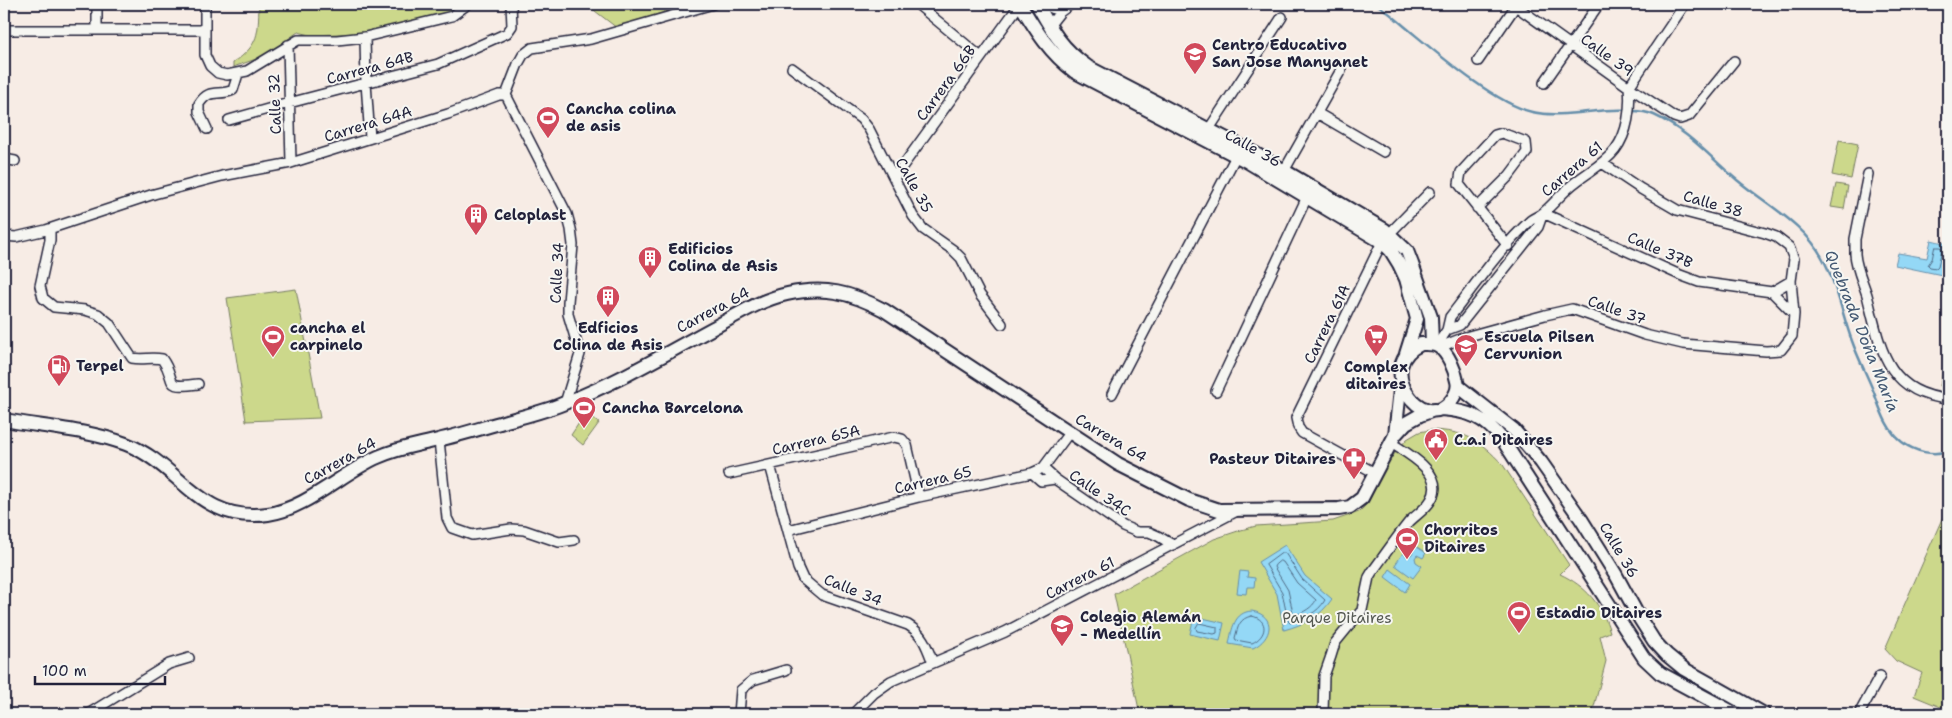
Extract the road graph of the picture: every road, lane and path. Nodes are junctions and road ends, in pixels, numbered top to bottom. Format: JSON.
{"nodes":[{"id":1,"x":97,"y":4,"type":"edge"},
{"id":2,"x":205,"y":4,"type":"edge"},
{"id":3,"x":468,"y":4,"type":"edge"},
{"id":4,"x":511,"y":4,"type":"edge"},
{"id":5,"x":713,"y":4,"type":"edge"},
{"id":6,"x":917,"y":4,"type":"edge"},
{"id":7,"x":1020,"y":4,"type":"edge"},
{"id":8,"x":1037,"y":4,"type":"edge"},
{"id":9,"x":1043,"y":4,"type":"edge"},
{"id":10,"x":1071,"y":4,"type":"edge"},
{"id":11,"x":1516,"y":4,"type":"edge"},
{"id":12,"x":1599,"y":4,"type":"edge"},
{"id":13,"x":1685,"y":4,"type":"edge"},
{"id":14,"x":683,"y":8,"type":"edge"},
{"id":15,"x":1060,"y":12,"type":"junction"},
{"id":16,"x":1282,"y":17,"type":"dead end"},
{"id":17,"x":1049,"y":26,"type":"junction"},
{"id":18,"x":4,"y":30,"type":"edge"},
{"id":19,"x":97,"y":30,"type":"junction"},
{"id":20,"x":204,"y":30,"type":"junction"},
{"id":21,"x":365,"y":37,"type":"junction"},
{"id":22,"x":288,"y":45,"type":"junction"},
{"id":23,"x":1571,"y":45,"type":"junction"},
{"id":24,"x":981,"y":57,"type":"junction"},
{"id":25,"x":1478,"y":60,"type":"dead end"},
{"id":26,"x":1734,"y":61,"type":"dead end"},
{"id":27,"x":792,"y":68,"type":"dead end"},
{"id":28,"x":1341,"y":70,"type":"dead end"},
{"id":29,"x":238,"y":74,"type":"junction"},
{"id":30,"x":366,"y":83,"type":"junction"},
{"id":31,"x":1544,"y":83,"type":"dead end"},
{"id":32,"x":1629,"y":87,"type":"junction"},
{"id":33,"x":506,"y":95,"type":"junction"},
{"id":34,"x":289,"y":103,"type":"junction"},
{"id":35,"x":1317,"y":114,"type":"junction"},
{"id":36,"x":229,"y":120,"type":"dead end"},
{"id":37,"x":207,"y":129,"type":"dead end"},
{"id":38,"x":1209,"y":130,"type":"junction"},
{"id":39,"x":370,"y":138,"type":"junction"},
{"id":40,"x":1384,"y":152,"type":"dead end"},
{"id":41,"x":1236,"y":156,"type":"junction"},
{"id":42,"x":4,"y":159,"type":"edge"},
{"id":43,"x":15,"y":161,"type":"dead end"},
{"id":44,"x":291,"y":163,"type":"junction"},
{"id":45,"x":1602,"y":163,"type":"junction"},
{"id":46,"x":1284,"y":171,"type":"junction"},
{"id":47,"x":1868,"y":174,"type":"dead end"},
{"id":48,"x":894,"y":178,"type":"junction"},
{"id":49,"x":1430,"y":192,"type":"dead end"},
{"id":50,"x":1307,"y":197,"type":"junction"},
{"id":51,"x":1477,"y":208,"type":"junction"},
{"id":52,"x":1543,"y":213,"type":"junction"},
{"id":53,"x":50,"y":229,"type":"junction"},
{"id":54,"x":4,"y":236,"type":"edge"},
{"id":55,"x":1386,"y":238,"type":"junction"},
{"id":56,"x":1508,"y":246,"type":"junction"},
{"id":57,"x":1791,"y":281,"type":"junction"},
{"id":58,"x":1772,"y":292,"type":"junction"},
{"id":59,"x":1794,"y":314,"type":"junction"},
{"id":60,"x":1002,"y":324,"type":"dead end"},
{"id":61,"x":1447,"y":330,"type":"junction"},
{"id":62,"x":1786,"y":345,"type":"joint"},
{"id":63,"x":1436,"y":346,"type":"junction"},
{"id":64,"x":1406,"y":354,"type":"junction"},
{"id":65,"x":1401,"y":379,"type":"junction"},
{"id":66,"x":198,"y":384,"type":"dead end"},
{"id":67,"x":1458,"y":386,"type":"junction"},
{"id":68,"x":1216,"y":391,"type":"dead end"},
{"id":69,"x":1112,"y":394,"type":"dead end"},
{"id":70,"x":1948,"y":399,"type":"edge"},
{"id":71,"x":565,"y":403,"type":"junction"},
{"id":72,"x":1438,"y":410,"type":"junction"},
{"id":73,"x":4,"y":420,"type":"edge"},
{"id":74,"x":1069,"y":433,"type":"junction"},
{"id":75,"x":1393,"y":439,"type":"junction"},
{"id":76,"x":439,"y":447,"type":"junction"},
{"id":77,"x":770,"y":465,"type":"junction"},
{"id":78,"x":1043,"y":468,"type":"junction"},
{"id":79,"x":1032,"y":473,"type":"junction"},
{"id":80,"x":1375,"y":473,"type":"junction"},
{"id":81,"x":729,"y":474,"type":"dead end"},
{"id":82,"x":1055,"y":479,"type":"junction"},
{"id":83,"x":918,"y":497,"type":"junction"},
{"id":84,"x":1237,"y":511,"type":"junction"},
{"id":85,"x":788,"y":530,"type":"junction"},
{"id":86,"x":574,"y":540,"type":"dead end"},
{"id":87,"x":1173,"y":545,"type":"junction"},
{"id":88,"x":190,"y":658,"type":"dead end"},
{"id":89,"x":934,"y":663,"type":"junction"},
{"id":90,"x":786,"y":670,"type":"dead end"},
{"id":91,"x":1880,"y":676,"type":"dead end"},
{"id":92,"x":1717,"y":709,"type":"edge"},
{"id":93,"x":740,"y":712,"type":"edge"},
{"id":94,"x":88,"y":714,"type":"edge"},
{"id":95,"x":853,"y":714,"type":"edge"},
{"id":96,"x":1323,"y":714,"type":"edge"},
{"id":97,"x":1736,"y":714,"type":"edge"},
{"id":98,"x":1764,"y":714,"type":"edge"},
{"id":99,"x":1859,"y":714,"type":"edge"}],
"edges":[{"from":1,"to":19,"type":"street"},
{"from":2,"to":20,"type":"street"},
{"from":3,"to":21,"type":"street"},
{"from":4,"to":30,"type":"street","name":"Carrera 64B"},
{"from":5,"to":14,"type":"street"},
{"from":6,"to":24,"type":"street"},
{"from":7,"to":24,"type":"street","name":"Carrera 66B"},
{"from":7,"to":41,"type":"main road","name":"Calle 36"},
{"from":8,"to":17,"type":"main road","name":"Calle 36"},
{"from":9,"to":15,"type":"street"},
{"from":10,"to":15,"type":"street"},
{"from":11,"to":23,"type":"street","name":"Calle 39"},
{"from":11,"to":25,"type":"street"},
{"from":12,"to":23,"type":"street"},
{"from":13,"to":32,"type":"street"},
{"from":14,"to":33,"type":"street"},
{"from":15,"to":17,"type":"street"},
{"from":16,"to":38,"type":"street"},
{"from":17,"to":38,"type":"main road","name":"Calle 36"},
{"from":18,"to":19,"type":"street"},
{"from":19,"to":20,"type":"street"},
{"from":20,"to":29,"type":"street"},
{"from":21,"to":22,"type":"street"},
{"from":21,"to":30,"type":"street"},
{"from":22,"to":29,"type":"street"},
{"from":22,"to":34,"type":"street","name":"Calle 32"},
{"from":23,"to":31,"type":"street"},
{"from":23,"to":32,"type":"street","name":"Calle 39"},
{"from":24,"to":48,"type":"street","name":"Carrera 66B"},
{"from":26,"to":32,"type":"street","name":"Calle 39"},
{"from":27,"to":48,"type":"street","name":"Calle 35"},
{"from":28,"to":35,"type":"street"},
{"from":29,"to":37,"type":"street"},
{"from":30,"to":34,"type":"street","name":"Carrera 64B"},
{"from":30,"to":39,"type":"street"},
{"from":32,"to":45,"type":"street","name":"Carrera 61"},
{"from":33,"to":39,"type":"street","name":"Carrera 64A"},
{"from":33,"to":71,"type":"street","name":"Calle 34"},
{"from":34,"to":36,"type":"street","name":"Carrera 64B"},
{"from":34,"to":44,"type":"street","name":"Calle 32"},
{"from":35,"to":40,"type":"street"},
{"from":35,"to":46,"type":"street"},
{"from":38,"to":46,"type":"main road","name":"Calle 36"},
{"from":39,"to":44,"type":"street","name":"Carrera 64A"},
{"from":41,"to":50,"type":"main road","name":"Calle 36"},
{"from":41,"to":69,"type":"street"},
{"from":42,"to":43,"type":"street"},
{"from":44,"to":53,"type":"street","name":"Carrera 64A"},
{"from":45,"to":52,"type":"street","name":"Carrera 61"},
{"from":45,"to":57,"type":"street","name":"Calle 38"},
{"from":46,"to":55,"type":"main road","name":"Calle 36"},
{"from":47,"to":70,"type":"street"},
{"from":48,"to":60,"type":"street","name":"Calle 35"},
{"from":49,"to":55,"type":"street","name":"Carrera 61A"},
{"from":50,"to":55,"type":"main road","name":"Calle 36"},
{"from":50,"to":68,"type":"street"},
{"from":51,"to":51,"type":"street"},
{"from":51,"to":56,"type":"street"},
{"from":52,"to":56,"type":"street","name":"Carrera 61"},
{"from":52,"to":58,"type":"street","name":"Calle 37B"},
{"from":52,"to":61,"type":"street","name":"Carrera 61"},
{"from":53,"to":54,"type":"street","name":"Carrera 64A"},
{"from":53,"to":66,"type":"street"},
{"from":55,"to":63,"type":"main road","name":"Calle 36"},
{"from":55,"to":64,"type":"main road","name":"Calle 36"},
{"from":55,"to":80,"type":"street","name":"Carrera 61A"},
{"from":56,"to":61,"type":"street","name":"Carrera 61"},
{"from":57,"to":58,"type":"street"},
{"from":57,"to":59,"type":"street","name":"Calle 38"},
{"from":58,"to":59,"type":"street"},
{"from":59,"to":62,"type":"street","name":"Calle 38"},
{"from":61,"to":63,"type":"street","name":"Carrera 61"},
{"from":62,"to":63,"type":"street","name":"Calle 37"},
{"from":63,"to":64,"type":"main road"},
{"from":63,"to":67,"type":"main road"},
{"from":64,"to":65,"type":"main road"},
{"from":65,"to":72,"type":"main road"},
{"from":65,"to":75,"type":"main road","name":"Carrera 64"},
{"from":67,"to":72,"type":"main road"},
{"from":67,"to":98,"type":"main road","name":"Calle 36"},
{"from":71,"to":74,"type":"main road","name":"Carrera 64"},
{"from":71,"to":76,"type":"main road","name":"Carrera 64"},
{"from":72,"to":75,"type":"main road","name":"Carrera 64"},
{"from":72,"to":92,"type":"main road"},
{"from":73,"to":76,"type":"main road","name":"Carrera 64"},
{"from":74,"to":78,"type":"street","name":"Carrera 65"},
{"from":74,"to":84,"type":"main road","name":"Carrera 64"},
{"from":75,"to":80,"type":"main road","name":"Carrera 64"},
{"from":75,"to":96,"type":"street"},
{"from":76,"to":86,"type":"street"},
{"from":77,"to":81,"type":"street","name":"Carrera 65A"},
{"from":77,"to":83,"type":"street","name":"Carrera 65A"},
{"from":77,"to":85,"type":"street","name":"Calle 34"},
{"from":78,"to":79,"type":"street","name":"Carrera 65"},
{"from":78,"to":82,"type":"street","name":"Calle 34C"},
{"from":79,"to":82,"type":"street"},
{"from":79,"to":83,"type":"street","name":"Carrera 65"},
{"from":80,"to":84,"type":"main road","name":"Carrera 64"},
{"from":82,"to":87,"type":"street","name":"Calle 34C"},
{"from":83,"to":85,"type":"street","name":"Carrera 65"},
{"from":84,"to":87,"type":"street","name":"Carrera 61"},
{"from":85,"to":89,"type":"street","name":"Calle 34"},
{"from":87,"to":89,"type":"street","name":"Carrera 61"},
{"from":88,"to":94,"type":"street"},
{"from":89,"to":95,"type":"street","name":"Carrera 61"},
{"from":90,"to":93,"type":"street"},
{"from":91,"to":99,"type":"street"},
{"from":92,"to":97,"type":"main road"}]}
